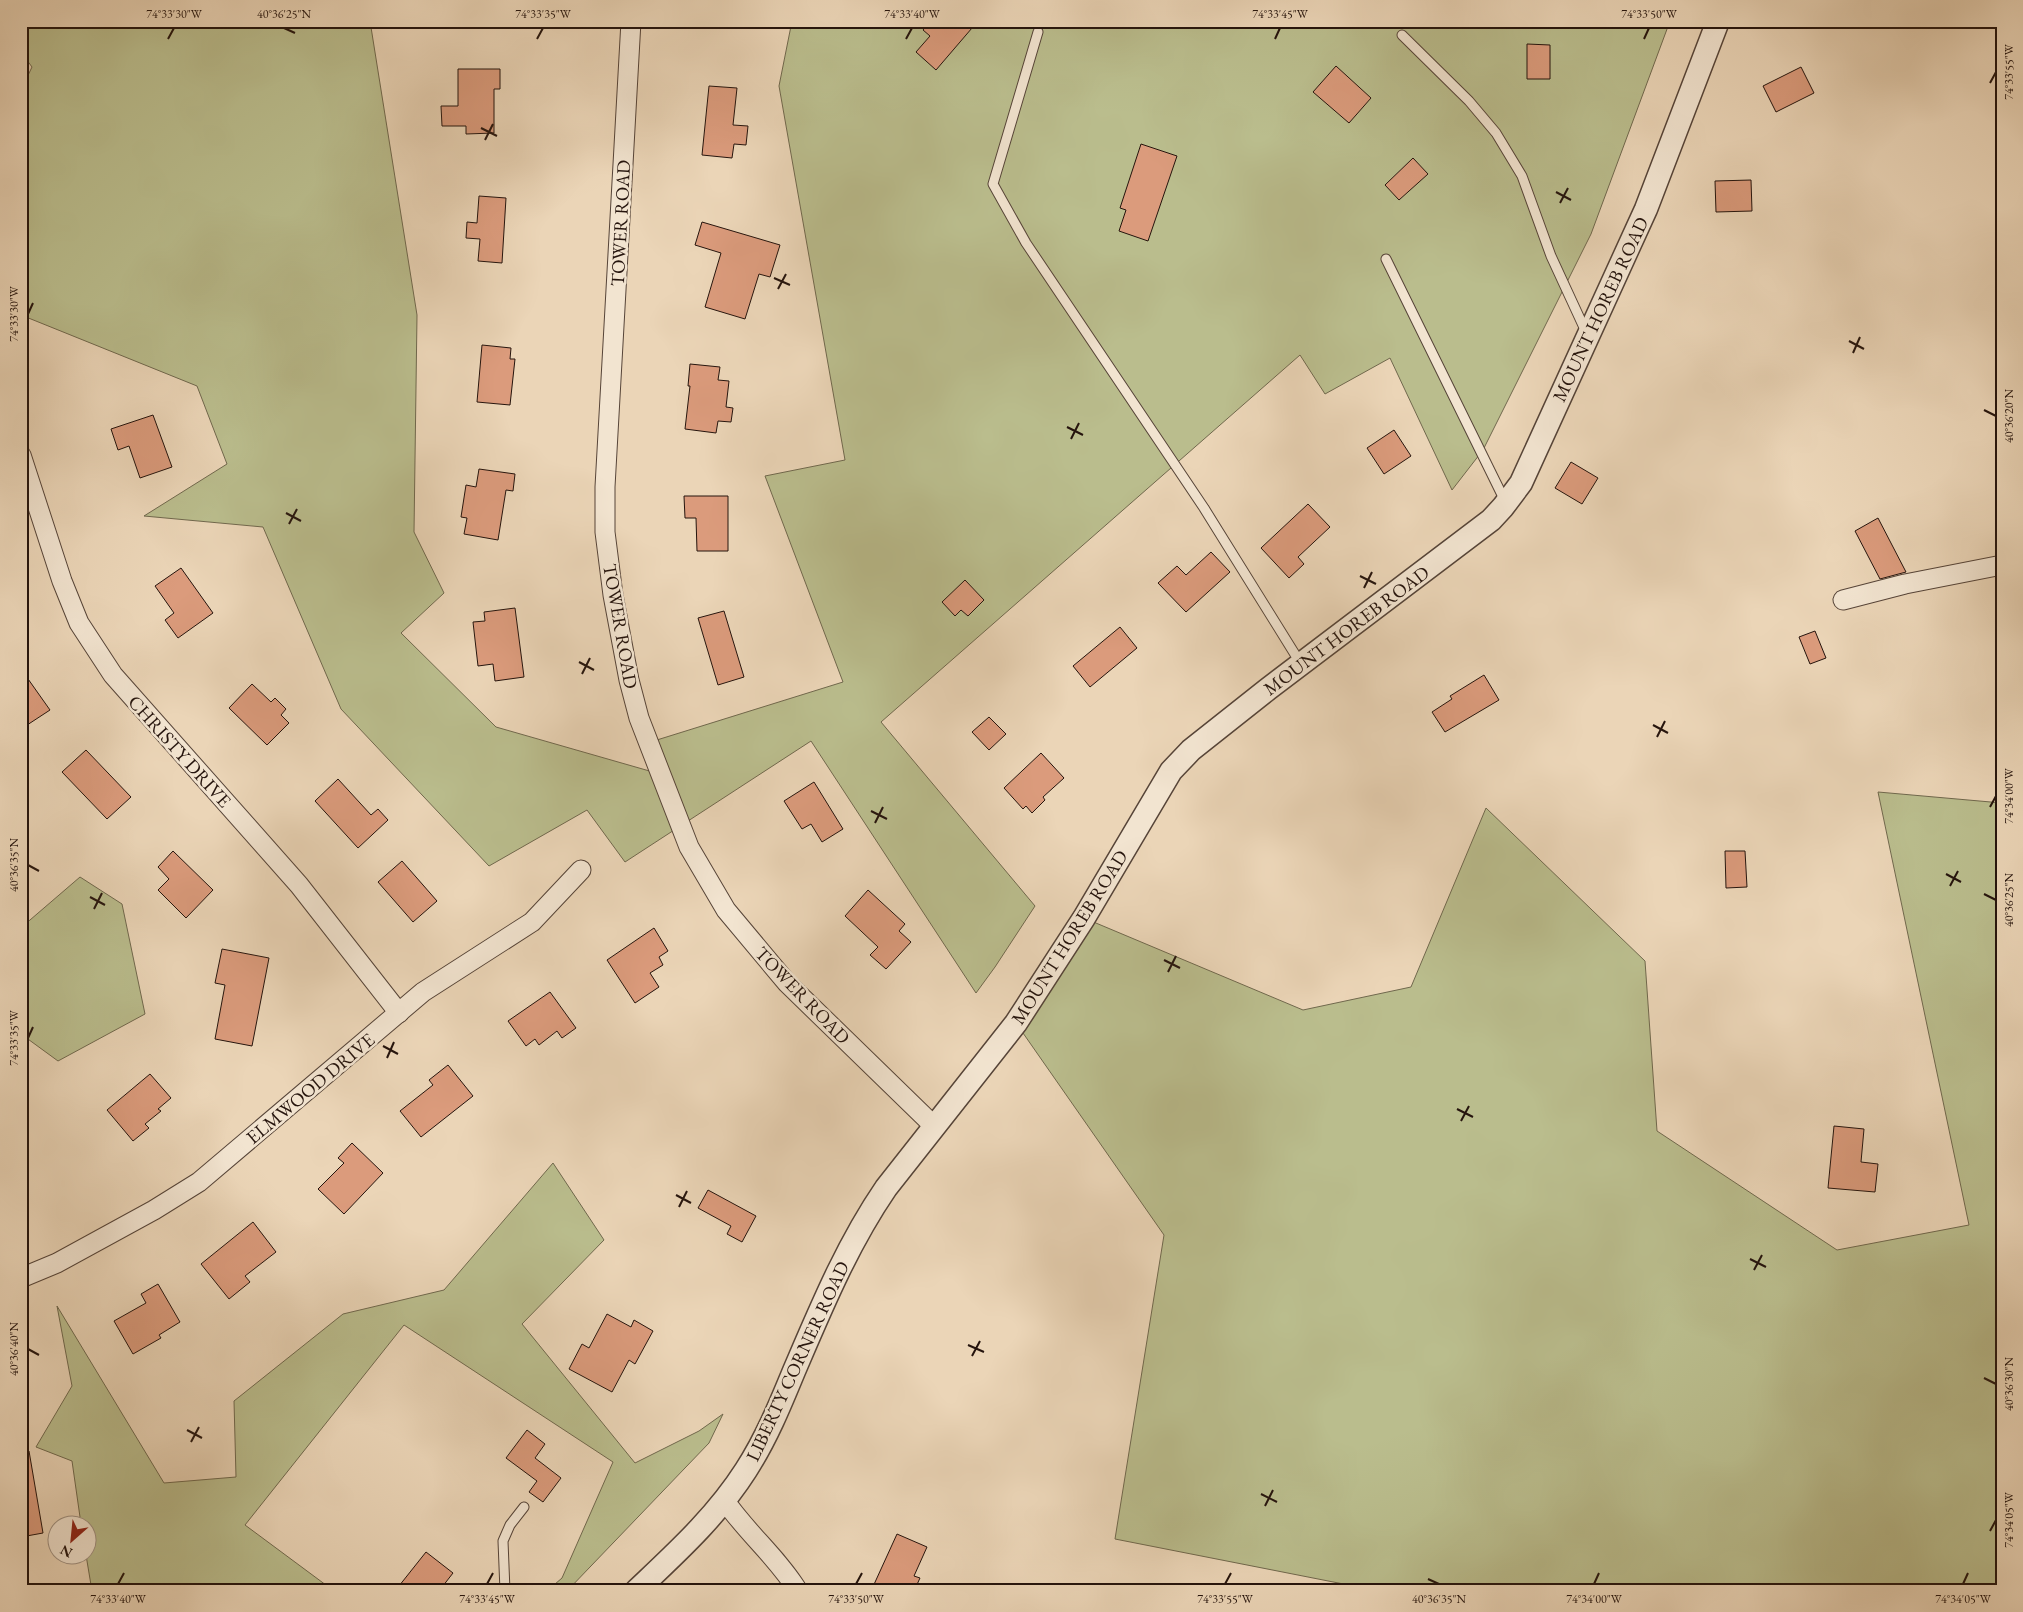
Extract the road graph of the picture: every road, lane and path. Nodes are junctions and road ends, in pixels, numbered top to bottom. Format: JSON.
{"nodes":[{"id":1,"x":631,"y":21,"type":"edge"},
{"id":2,"x":1718,"y":21,"type":"edge"},
{"id":3,"x":1038,"y":32,"type":"dead end"},
{"id":4,"x":1402,"y":35,"type":"dead end"},
{"id":5,"x":1386,"y":259,"type":"dead end"},
{"id":6,"x":1588,"y":337,"type":"junction"},
{"id":7,"x":21,"y":455,"type":"edge"},
{"id":8,"x":1506,"y":503,"type":"junction"},
{"id":9,"x":2002,"y":566,"type":"edge"},
{"id":10,"x":1842,"y":600,"type":"dead end"},
{"id":11,"x":1301,"y":664,"type":"junction"},
{"id":12,"x":580,"y":870,"type":"dead end"},
{"id":13,"x":399,"y":1013,"type":"junction"},
{"id":14,"x":935,"y":1127,"type":"junction"},
{"id":15,"x":886,"y":1188,"type":"joint"},
{"id":16,"x":21,"y":1278,"type":"edge"},
{"id":17,"x":724,"y":1501,"type":"junction"},
{"id":18,"x":524,"y":1507,"type":"dead end"},
{"id":19,"x":505,"y":1591,"type":"edge"},
{"id":20,"x":636,"y":1591,"type":"edge"},
{"id":21,"x":798,"y":1591,"type":"edge"}],
"edges":[{"from":1,"to":14,"type":"street","name":"TOWER ROAD"},
{"from":2,"to":6,"type":"street","name":"MOUNT HOREB ROAD"},
{"from":3,"to":11,"type":"lane"},
{"from":4,"to":6,"type":"lane"},
{"from":5,"to":8,"type":"lane"},
{"from":6,"to":8,"type":"street","name":"MOUNT HOREB ROAD"},
{"from":7,"to":13,"type":"street","name":"CHRISTY DRIVE"},
{"from":8,"to":11,"type":"street","name":"MOUNT HOREB ROAD"},
{"from":9,"to":10,"type":"street"},
{"from":11,"to":14,"type":"street","name":"MOUNT HOREB ROAD"},
{"from":12,"to":13,"type":"street","name":"ELMWOOD DRIVE"},
{"from":13,"to":16,"type":"street","name":"ELMWOOD DRIVE"},
{"from":14,"to":15,"type":"street","name":"MOUNT HOREB ROAD"},
{"from":15,"to":17,"type":"street","name":"LIBERTY CORNER ROAD"},
{"from":17,"to":20,"type":"street","name":"LIBERTY CORNER ROAD"},
{"from":17,"to":21,"type":"street"},
{"from":18,"to":19,"type":"lane"}]}
